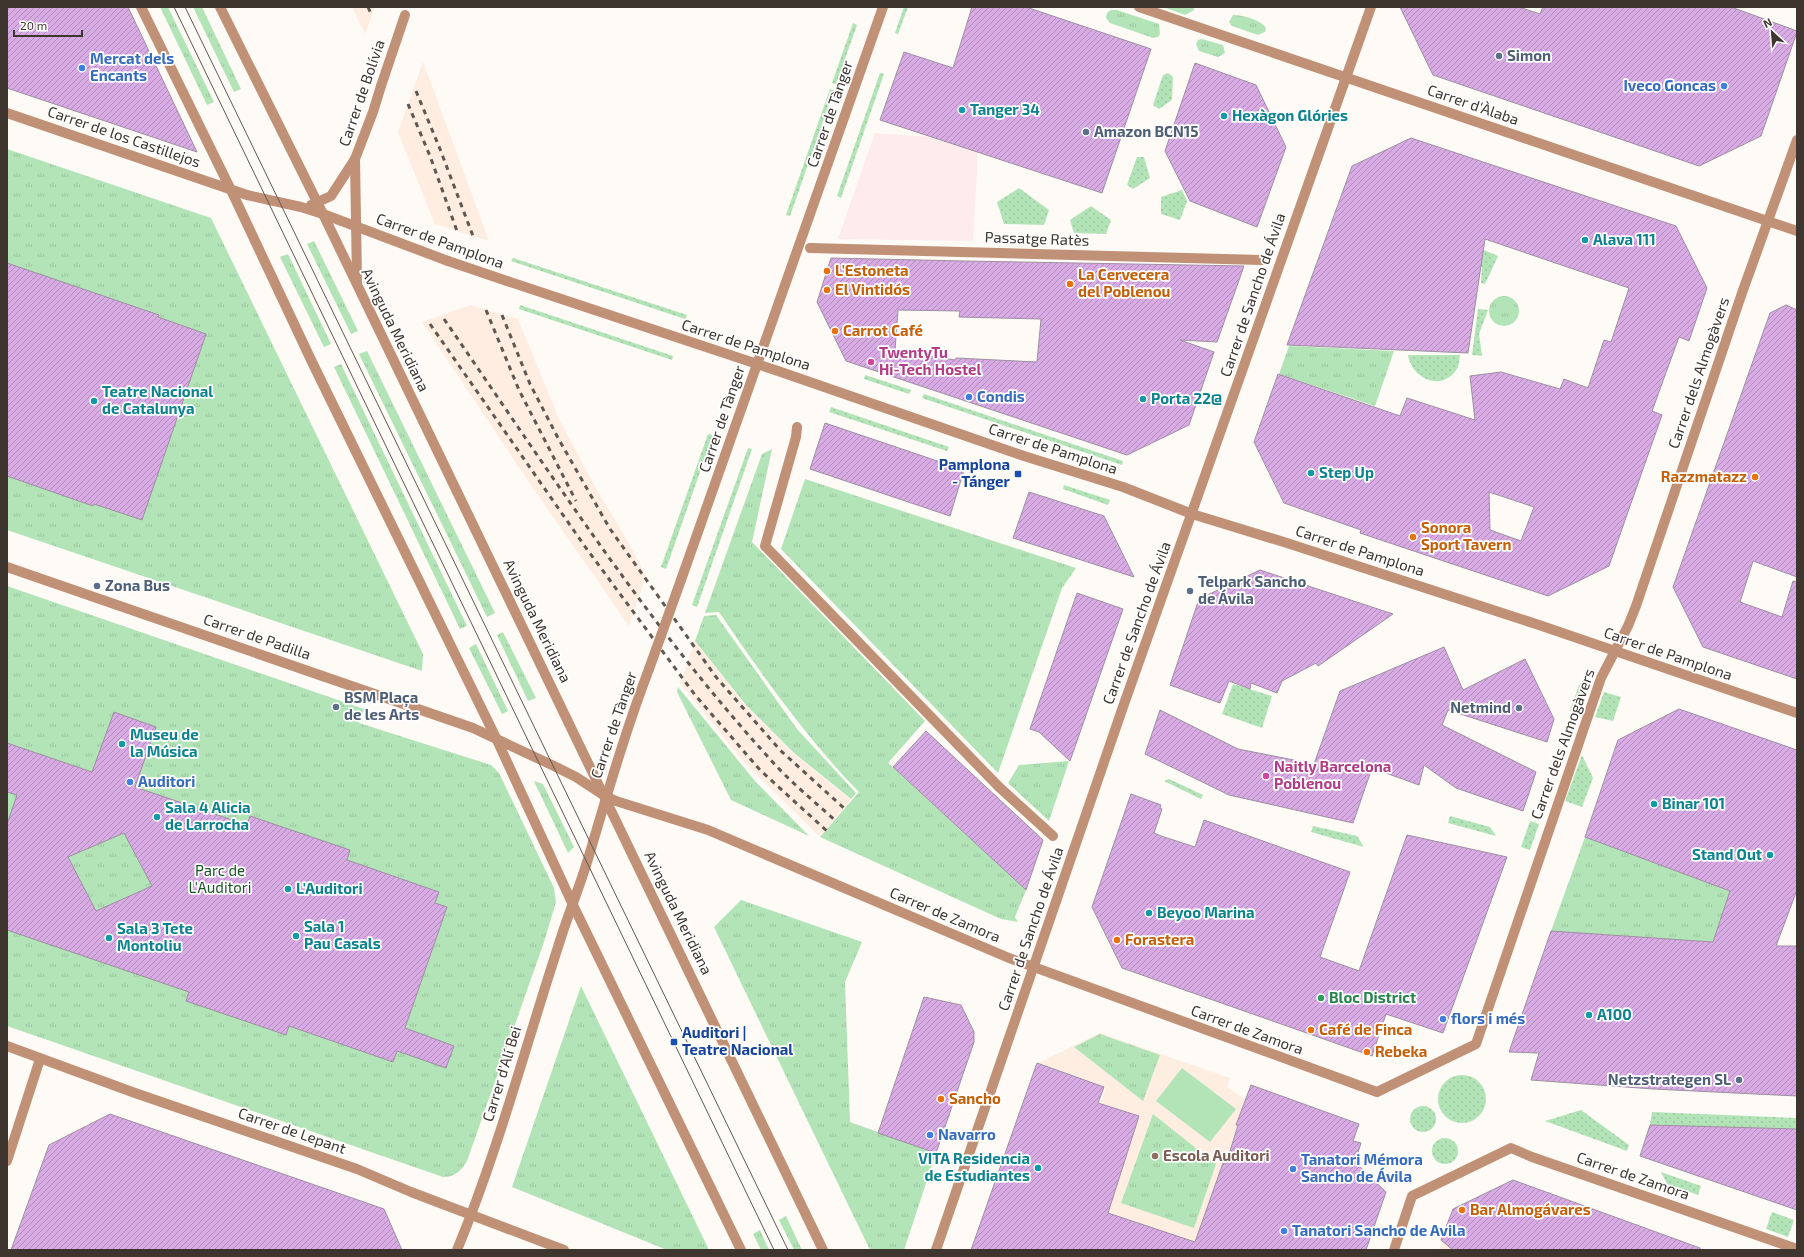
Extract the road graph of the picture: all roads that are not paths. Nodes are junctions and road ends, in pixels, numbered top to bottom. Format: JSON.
{"nodes":[{"id":1,"x":141,"y":7,"type":"edge"},
{"id":2,"x":220,"y":7,"type":"edge"},
{"id":3,"x":883,"y":7,"type":"edge"},
{"id":4,"x":1139,"y":7,"type":"edge"},
{"id":5,"x":1371,"y":7,"type":"edge"},
{"id":6,"x":406,"y":11,"type":"edge"},
{"id":7,"x":1345,"y":78,"type":"junction"},
{"id":8,"x":7,"y":113,"type":"edge"},
{"id":9,"x":1797,"y":140,"type":"edge"},
{"id":10,"x":355,"y":158,"type":"junction"},
{"id":11,"x":231,"y":190,"type":"junction"},
{"id":12,"x":317,"y":203,"type":"junction"},
{"id":13,"x":302,"y":207,"type":"junction"},
{"id":14,"x":323,"y":214,"type":"junction"},
{"id":15,"x":1768,"y":221,"type":"junction"},
{"id":16,"x":356,"y":226,"type":"junction"},
{"id":17,"x":1797,"y":231,"type":"edge"},
{"id":18,"x":810,"y":248,"type":"dead end"},
{"id":19,"x":1262,"y":260,"type":"dead end"},
{"id":20,"x":357,"y":286,"type":"junction"},
{"id":21,"x":757,"y":364,"type":"junction"},
{"id":22,"x":797,"y":427,"type":"dead end"},
{"id":23,"x":1192,"y":514,"type":"junction"},
{"id":24,"x":7,"y":567,"type":"edge"},
{"id":25,"x":1615,"y":651,"type":"junction"},
{"id":26,"x":1797,"y":713,"type":"edge"},
{"id":27,"x":496,"y":738,"type":"junction"},
{"id":28,"x":605,"y":796,"type":"junction"},
{"id":29,"x":1053,"y":836,"type":"dead end"},
{"id":30,"x":572,"y":905,"type":"junction"},
{"id":31,"x":1034,"y":968,"type":"junction"},
{"id":32,"x":7,"y":1046,"type":"edge"},
{"id":33,"x":40,"y":1059,"type":"junction"},
{"id":34,"x":1431,"y":1065,"type":"joint"},
{"id":35,"x":7,"y":1161,"type":"edge"},
{"id":36,"x":472,"y":1214,"type":"junction"},
{"id":37,"x":1797,"y":1249,"type":"edge"},
{"id":38,"x":457,"y":1250,"type":"edge"},
{"id":39,"x":564,"y":1250,"type":"edge"},
{"id":40,"x":741,"y":1250,"type":"edge"},
{"id":41,"x":823,"y":1250,"type":"edge"},
{"id":42,"x":936,"y":1250,"type":"edge"},
{"id":43,"x":1394,"y":1250,"type":"edge"}],
"edges":[{"from":1,"to":11,"type":"street"},
{"from":2,"to":12,"type":"street","name":"Avinguda Meridiana"},
{"from":3,"to":21,"type":"street","name":"Carrer de Tànger"},
{"from":4,"to":7,"type":"street","name":"Carrer d'Àlaba"},
{"from":5,"to":7,"type":"street","name":"Carrer de Sancho de Ávila"},
{"from":6,"to":10,"type":"street","name":"Carrer de Bolívia","bridge":true},
{"from":7,"to":15,"type":"street","name":"Carrer d'Àlaba"},
{"from":7,"to":23,"type":"street","name":"Carrer de Sancho de Ávila"},
{"from":8,"to":11,"type":"street","name":"Carrer de los Castillejos"},
{"from":9,"to":15,"type":"street","name":"Carrer dels Almogàvers"},
{"from":10,"to":12,"type":"street","name":"Carrer de Pamplona"},
{"from":10,"to":16,"type":"street","name":"Carrer de Bolívia"},
{"from":11,"to":13,"type":"street","name":"Carrer de Pamplona"},
{"from":11,"to":27,"type":"street"},
{"from":12,"to":13,"type":"street","name":"Carrer de Pamplona"},
{"from":12,"to":14,"type":"street","name":"Avinguda Meridiana"},
{"from":13,"to":14,"type":"street","name":"Carrer de Pamplona"},
{"from":14,"to":16,"type":"street","name":"Carrer de Pamplona"},
{"from":14,"to":20,"type":"street","name":"Avinguda Meridiana"},
{"from":15,"to":17,"type":"street","name":"Carrer d'Àlaba"},
{"from":15,"to":25,"type":"street","name":"Carrer dels Almogàvers"},
{"from":16,"to":20,"type":"street","name":"Carrer de Bolívia"},
{"from":16,"to":21,"type":"street","name":"Carrer de Pamplona","bridge":true},
{"from":18,"to":19,"type":"street","name":"Passatge Ratès"},
{"from":20,"to":28,"type":"street","name":"Avinguda Meridiana"},
{"from":21,"to":23,"type":"street","name":"Carrer de Pamplona"},
{"from":21,"to":28,"type":"street","name":"Carrer de Tànger","bridge":true},
{"from":22,"to":29,"type":"street"},
{"from":23,"to":25,"type":"street","name":"Carrer de Pamplona"},
{"from":23,"to":31,"type":"street","name":"Carrer de Sancho de Ávila"},
{"from":24,"to":27,"type":"street","name":"Carrer de Padilla"},
{"from":25,"to":26,"type":"street","name":"Carrer de Pamplona"},
{"from":25,"to":34,"type":"street","name":"Carrer dels Almogàvers"},
{"from":27,"to":28,"type":"street","name":"Carrer de Padilla"},
{"from":27,"to":30,"type":"street"},
{"from":28,"to":30,"type":"street","name":"Carrer de Tànger"},
{"from":28,"to":31,"type":"street","name":"Carrer de Zamora"},
{"from":28,"to":41,"type":"street","name":"Avinguda Meridiana"},
{"from":30,"to":36,"type":"street","name":"Carrer d'Alí Bei"},
{"from":30,"to":40,"type":"street"},
{"from":31,"to":34,"type":"street","name":"Carrer de Zamora"},
{"from":31,"to":42,"type":"street","name":"Carrer de Sancho de Ávila"},
{"from":32,"to":33,"type":"street","name":"Carrer de Lepant"},
{"from":33,"to":35,"type":"street"},
{"from":33,"to":36,"type":"street","name":"Carrer de Lepant"},
{"from":36,"to":38,"type":"street","name":"Carrer d'Alí Bei"},
{"from":36,"to":39,"type":"street","name":"Carrer de Lepant"},
{"from":37,"to":43,"type":"street","name":"Carrer de Zamora"}]}
